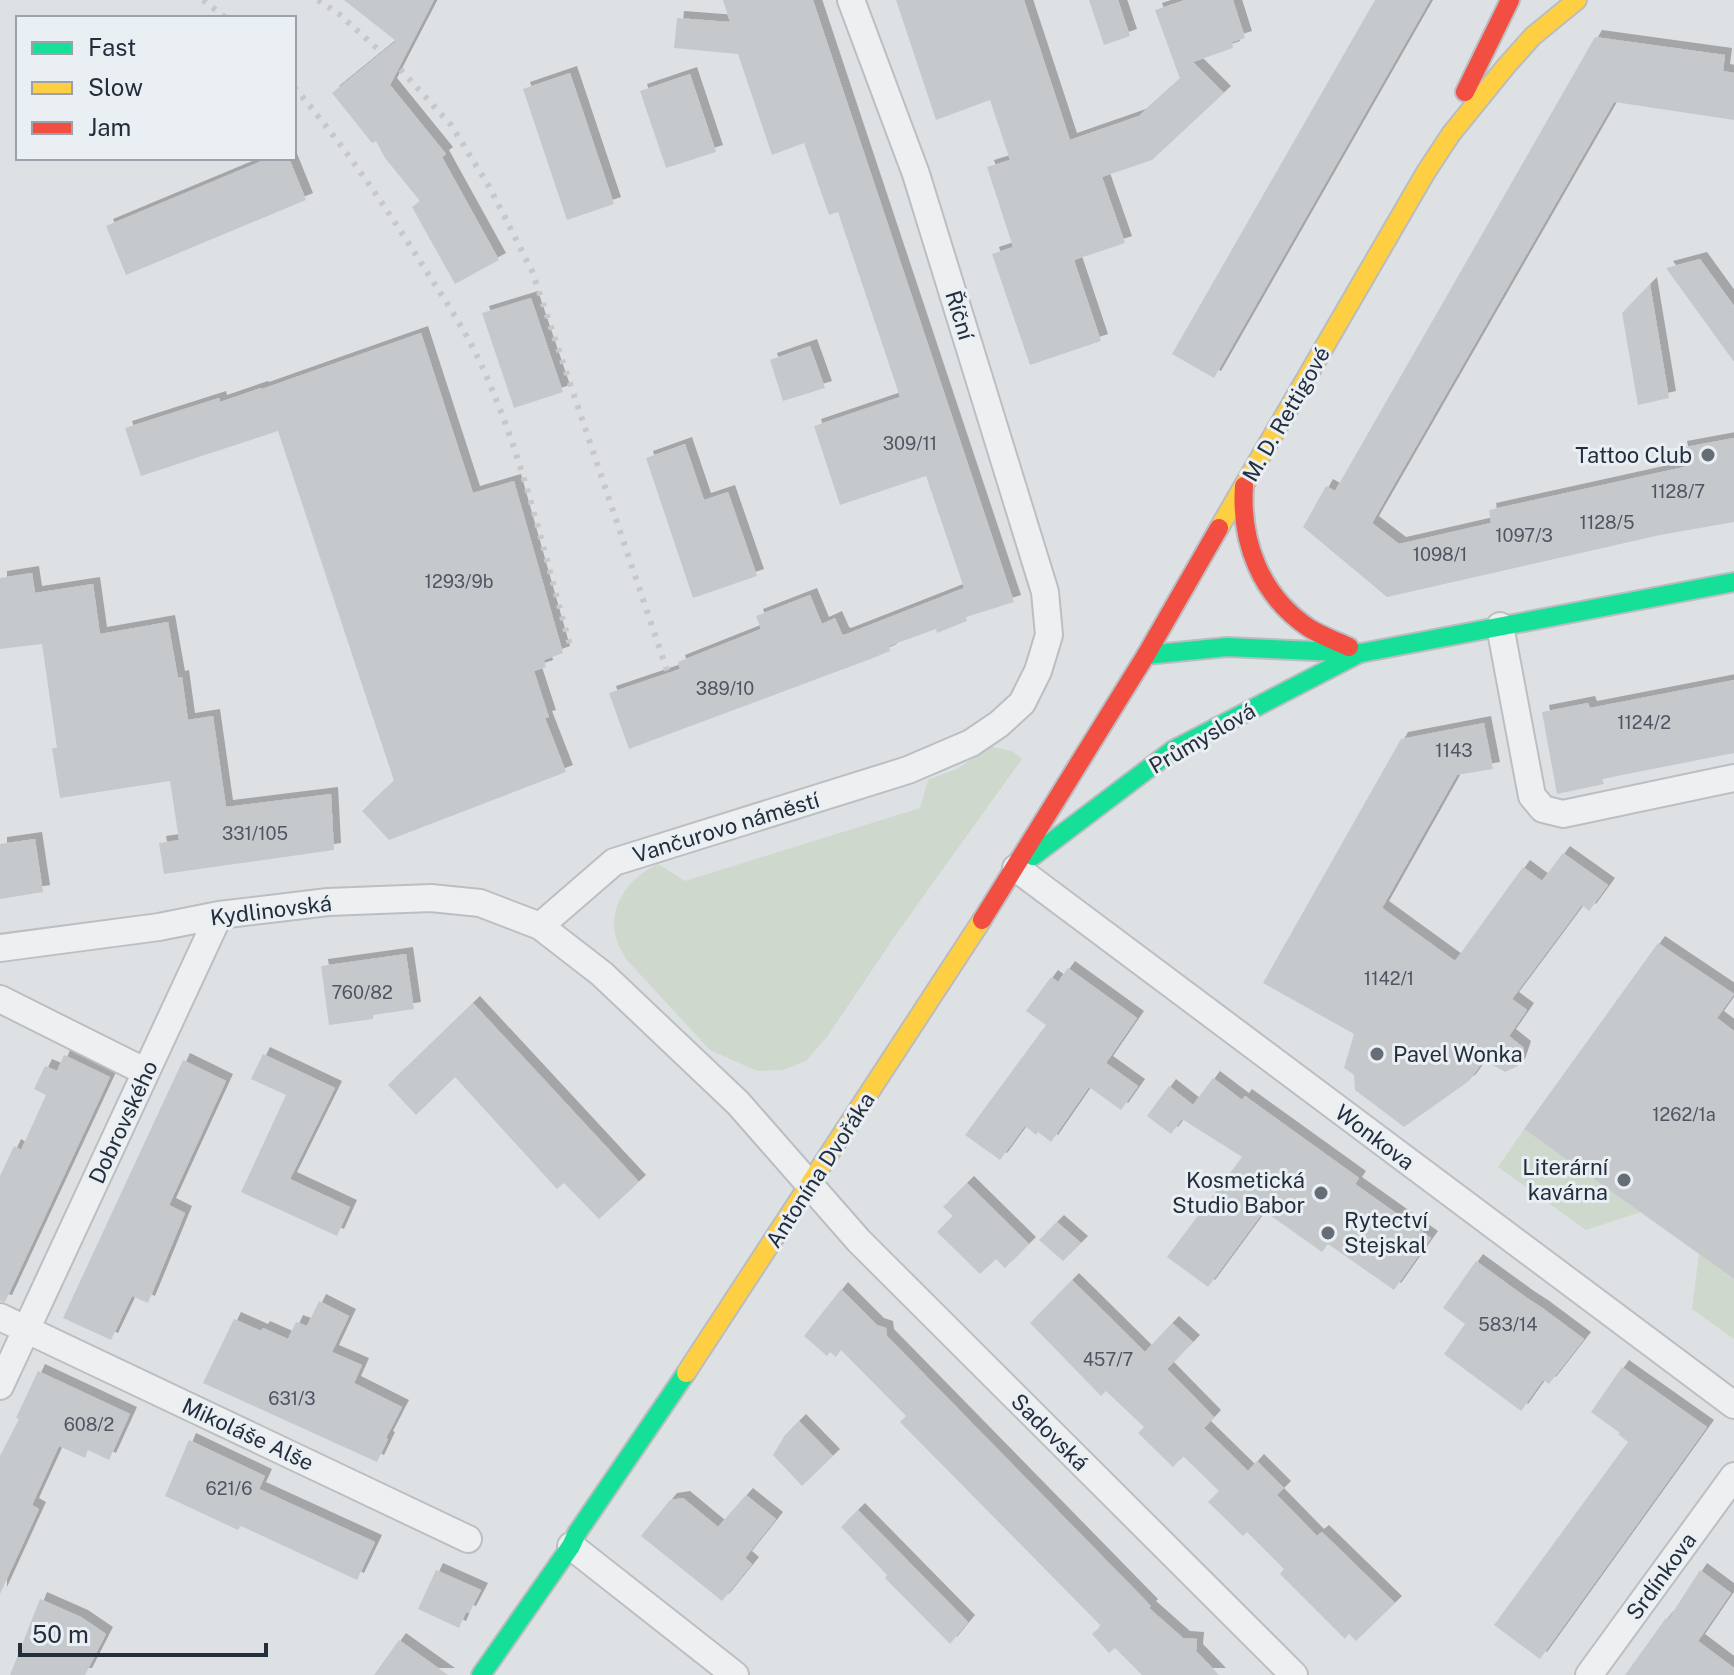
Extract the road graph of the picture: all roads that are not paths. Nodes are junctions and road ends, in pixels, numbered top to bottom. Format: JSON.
{"nodes":[{"id":1,"x":851,"y":0,"type":"edge"},
{"id":2,"x":1510,"y":0,"type":"edge"},
{"id":3,"x":1577,"y":0,"type":"edge"},
{"id":4,"x":1426,"y":172,"type":"junction"},
{"id":5,"x":1244,"y":486,"type":"junction"},
{"id":6,"x":1734,"y":582,"type":"edge"},
{"id":7,"x":1500,"y":626,"type":"junction"},
{"id":8,"x":1049,"y":635,"type":"joint"},
{"id":9,"x":1361,"y":653,"type":"junction"},
{"id":10,"x":1146,"y":655,"type":"junction"},
{"id":11,"x":1734,"y":778,"type":"edge"},
{"id":12,"x":1016,"y":868,"type":"junction"},
{"id":13,"x":219,"y":915,"type":"junction"},
{"id":14,"x":540,"y":926,"type":"junction"},
{"id":15,"x":0,"y":948,"type":"edge"},
{"id":16,"x":0,"y":999,"type":"edge"},
{"id":17,"x":146,"y":1072,"type":"junction"},
{"id":18,"x":811,"y":1184,"type":"junction"},
{"id":19,"x":0,"y":1317,"type":"edge"},
{"id":20,"x":27,"y":1329,"type":"junction"},
{"id":21,"x":0,"y":1386,"type":"edge"},
{"id":22,"x":1734,"y":1405,"type":"edge"},
{"id":23,"x":1734,"y":1476,"type":"edge"},
{"id":24,"x":468,"y":1539,"type":"dead end"},
{"id":25,"x":571,"y":1546,"type":"junction"},
{"id":26,"x":481,"y":1675,"type":"edge"},
{"id":27,"x":735,"y":1675,"type":"edge"},
{"id":28,"x":1294,"y":1675,"type":"edge"},
{"id":29,"x":1589,"y":1675,"type":"edge"}],
"edges":[{"from":1,"to":8,"type":"street","name":"Říční"},
{"from":2,"to":4,"type":"main road","name":"M. D. Rettigové"},
{"from":3,"to":4,"type":"main road","name":"M. D. Rettigové"},
{"from":4,"to":5,"type":"main road","name":"M. D. Rettigové"},
{"from":5,"to":9,"type":"main road"},
{"from":5,"to":10,"type":"main road","name":"M. D. Rettigové"},
{"from":6,"to":7,"type":"main road","name":"Průmyslová"},
{"from":7,"to":9,"type":"main road","name":"Průmyslová"},
{"from":7,"to":11,"type":"street"},
{"from":8,"to":14,"type":"street","name":"Vančurovo náměstí"},
{"from":9,"to":10,"type":"main road","name":"Průmyslová"},
{"from":9,"to":12,"type":"main road","name":"Průmyslová"},
{"from":10,"to":12,"type":"main road","name":"Antonína Dvořáka"},
{"from":12,"to":18,"type":"main road","name":"Antonína Dvořáka"},
{"from":12,"to":22,"type":"street","name":"Wonkova"},
{"from":13,"to":14,"type":"street","name":"Kydlinovská"},
{"from":13,"to":15,"type":"street","name":"Kydlinovská"},
{"from":13,"to":17,"type":"street","name":"Dobrovského"},
{"from":14,"to":18,"type":"street"},
{"from":16,"to":17,"type":"street"},
{"from":17,"to":20,"type":"street","name":"Dobrovského"},
{"from":18,"to":25,"type":"main road","name":"Antonína Dvořáka"},
{"from":18,"to":28,"type":"street","name":"Sadovská"},
{"from":19,"to":20,"type":"street"},
{"from":20,"to":21,"type":"street","name":"Dobrovského"},
{"from":20,"to":24,"type":"street","name":"Mikoláše Alše"},
{"from":23,"to":29,"type":"street","name":"Srdínkova"},
{"from":25,"to":26,"type":"main road","name":"Antonína Dvořáka"},
{"from":25,"to":27,"type":"street"}]}
